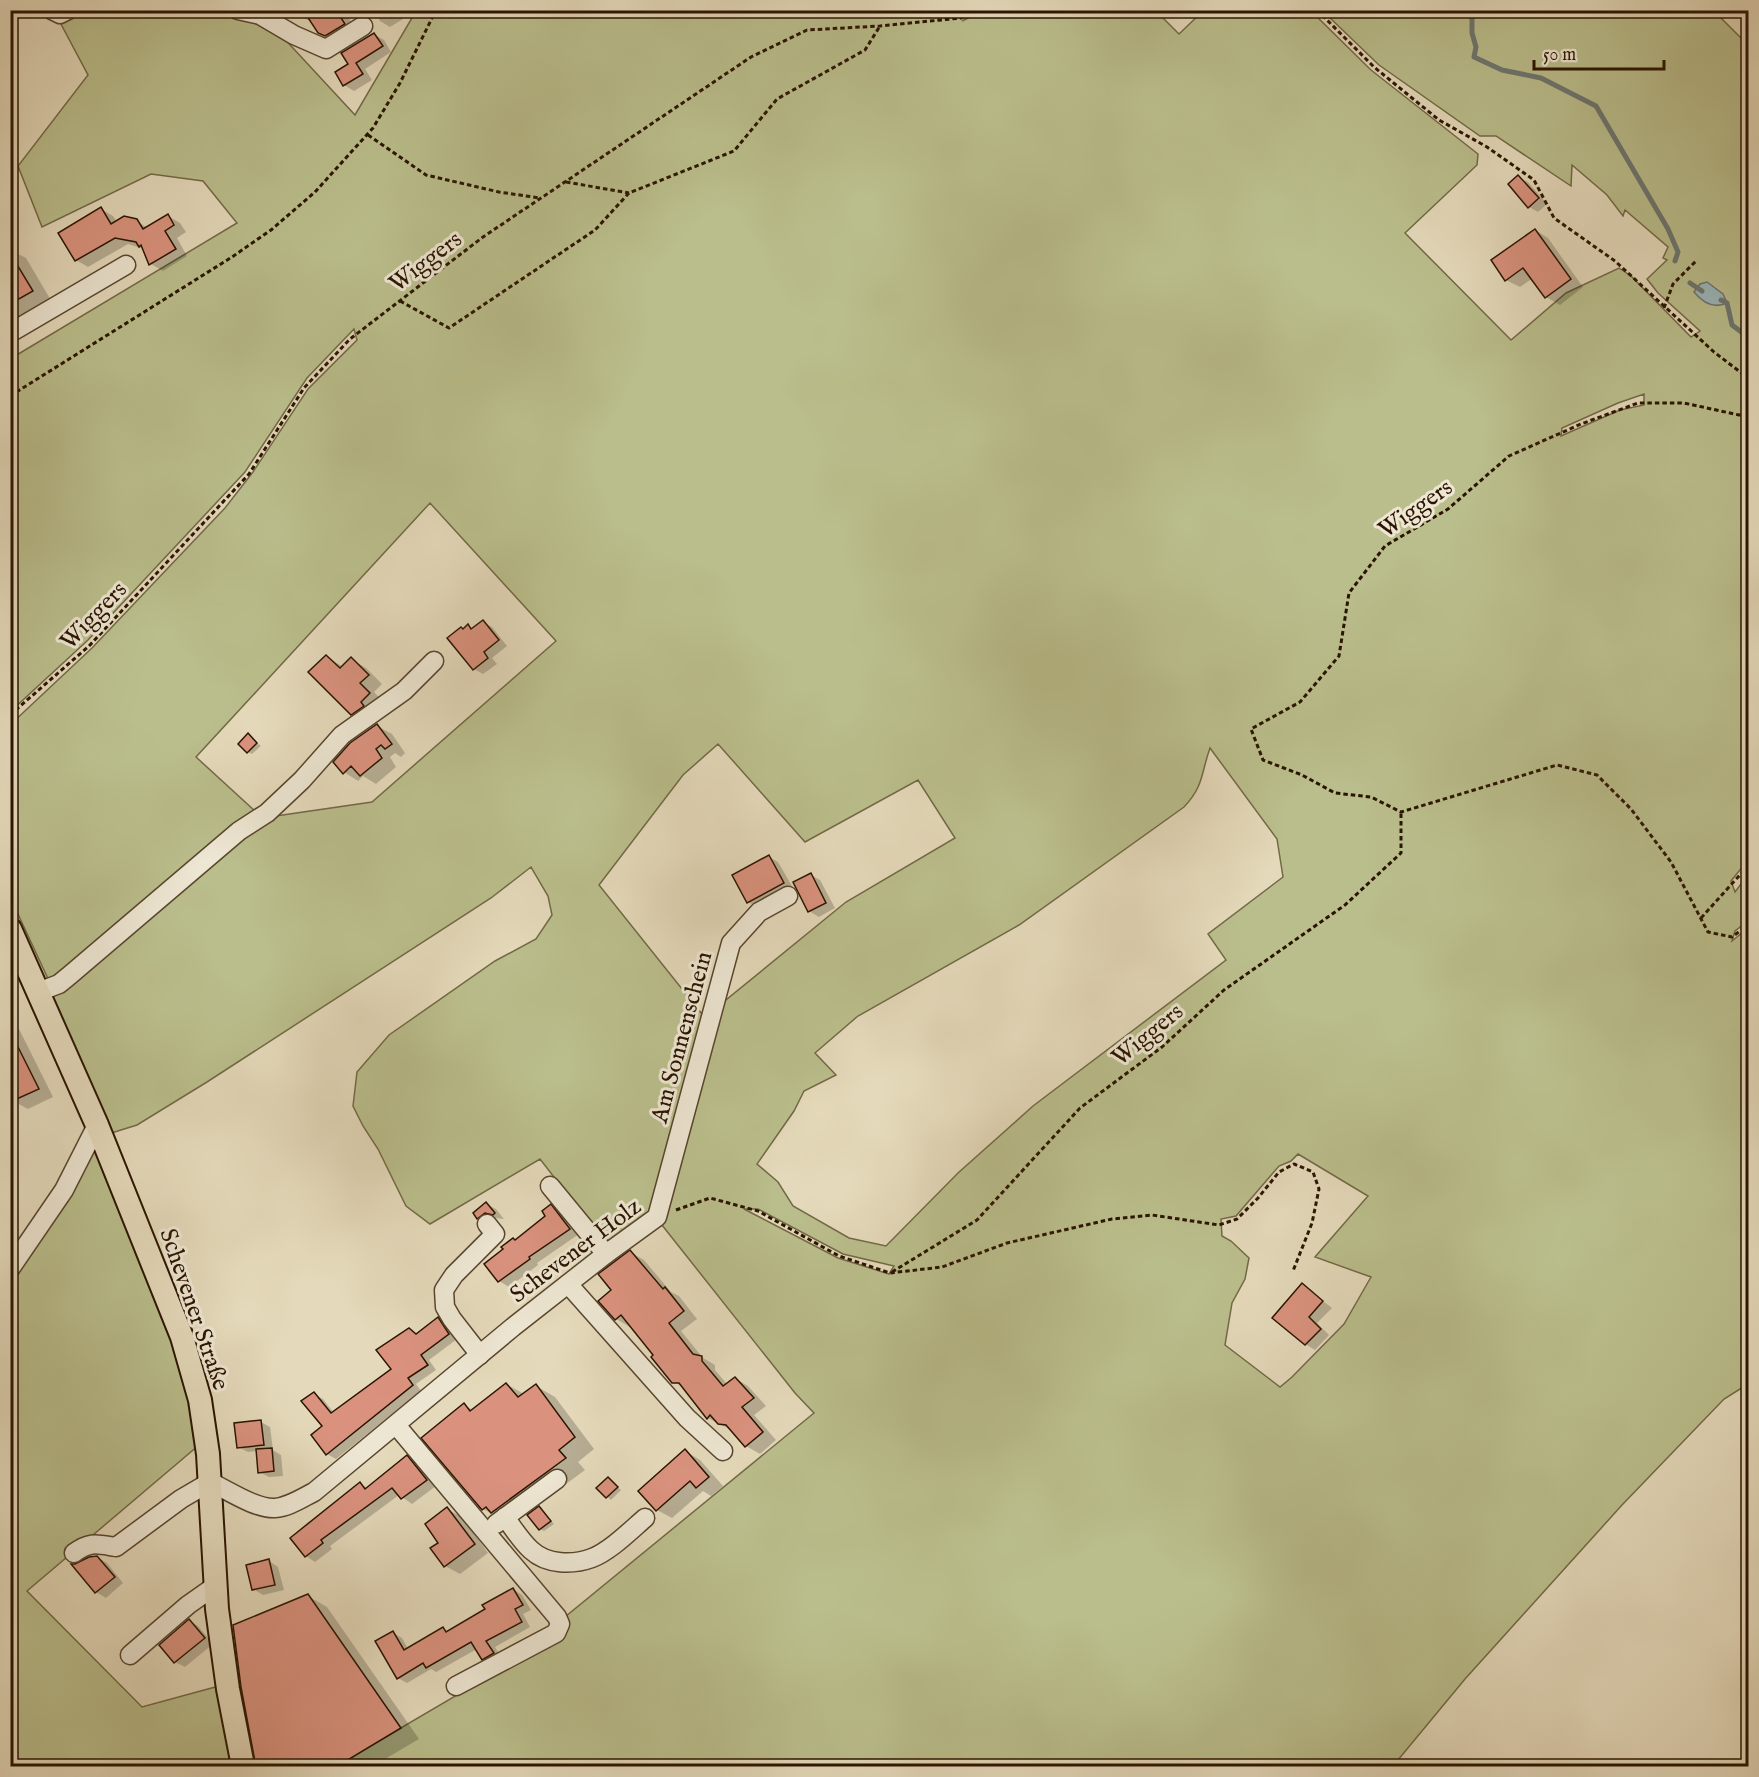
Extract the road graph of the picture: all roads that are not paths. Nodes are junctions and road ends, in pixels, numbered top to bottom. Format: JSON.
{"nodes":[{"id":1,"x":52,"y":10,"type":"edge"},
{"id":2,"x":68,"y":10,"type":"edge"},
{"id":3,"x":238,"y":10,"type":"edge"},
{"id":4,"x":363,"y":26,"type":"dead end"},
{"id":5,"x":126,"y":265,"type":"dead end"},
{"id":6,"x":10,"y":333,"type":"edge"},
{"id":7,"x":434,"y":661,"type":"dead end"},
{"id":8,"x":789,"y":896,"type":"dead end"},
{"id":9,"x":10,"y":929,"type":"edge"},
{"id":10,"x":38,"y":992,"type":"junction"},
{"id":11,"x":97,"y":1125,"type":"junction"},
{"id":12,"x":550,"y":1186,"type":"dead end"},
{"id":13,"x":657,"y":1217,"type":"joint"},
{"id":14,"x":487,"y":1224,"type":"dead end"},
{"id":15,"x":606,"y":1254,"type":"junction"},
{"id":16,"x":10,"y":1269,"type":"edge"},
{"id":17,"x":568,"y":1284,"type":"junction"},
{"id":18,"x":480,"y":1355,"type":"junction"},
{"id":19,"x":396,"y":1425,"type":"junction"},
{"id":20,"x":723,"y":1451,"type":"dead end"},
{"id":21,"x":557,"y":1479,"type":"dead end"},
{"id":22,"x":210,"y":1482,"type":"junction"},
{"id":23,"x":505,"y":1517,"type":"junction"},
{"id":24,"x":645,"y":1518,"type":"dead end"},
{"id":25,"x":485,"y":1532,"type":"junction"},
{"id":26,"x":74,"y":1553,"type":"dead end"},
{"id":27,"x":215,"y":1586,"type":"junction"},
{"id":28,"x":130,"y":1655,"type":"dead end"},
{"id":29,"x":456,"y":1686,"type":"dead end"},
{"id":30,"x":243,"y":1767,"type":"edge"}],
"edges":[{"from":1,"to":2,"type":"street"},
{"from":3,"to":4,"type":"street"},
{"from":5,"to":6,"type":"street"},
{"from":7,"to":10,"type":"street"},
{"from":8,"to":13,"type":"street","name":"Am Sonnenschein"},
{"from":9,"to":10,"type":"main road","name":"Schevener Straße"},
{"from":10,"to":11,"type":"main road","name":"Schevener Straße"},
{"from":11,"to":16,"type":"street"},
{"from":11,"to":22,"type":"main road","name":"Schevener Straße"},
{"from":12,"to":15,"type":"street"},
{"from":13,"to":15,"type":"street","name":"Schevener Holz"},
{"from":14,"to":18,"type":"street"},
{"from":15,"to":17,"type":"street","name":"Schevener Holz"},
{"from":17,"to":18,"type":"street","name":"Schevener Holz"},
{"from":17,"to":20,"type":"street"},
{"from":18,"to":19,"type":"street","name":"Schevener Holz"},
{"from":19,"to":22,"type":"street","name":"Schevener Holz"},
{"from":19,"to":25,"type":"street"},
{"from":21,"to":23,"type":"street"},
{"from":22,"to":26,"type":"street"},
{"from":22,"to":27,"type":"main road","name":"Schevener Straße"},
{"from":23,"to":24,"type":"street"},
{"from":23,"to":25,"type":"street"},
{"from":25,"to":29,"type":"street"},
{"from":27,"to":28,"type":"street"},
{"from":27,"to":30,"type":"main road","name":"Schevener Straße"}]}
